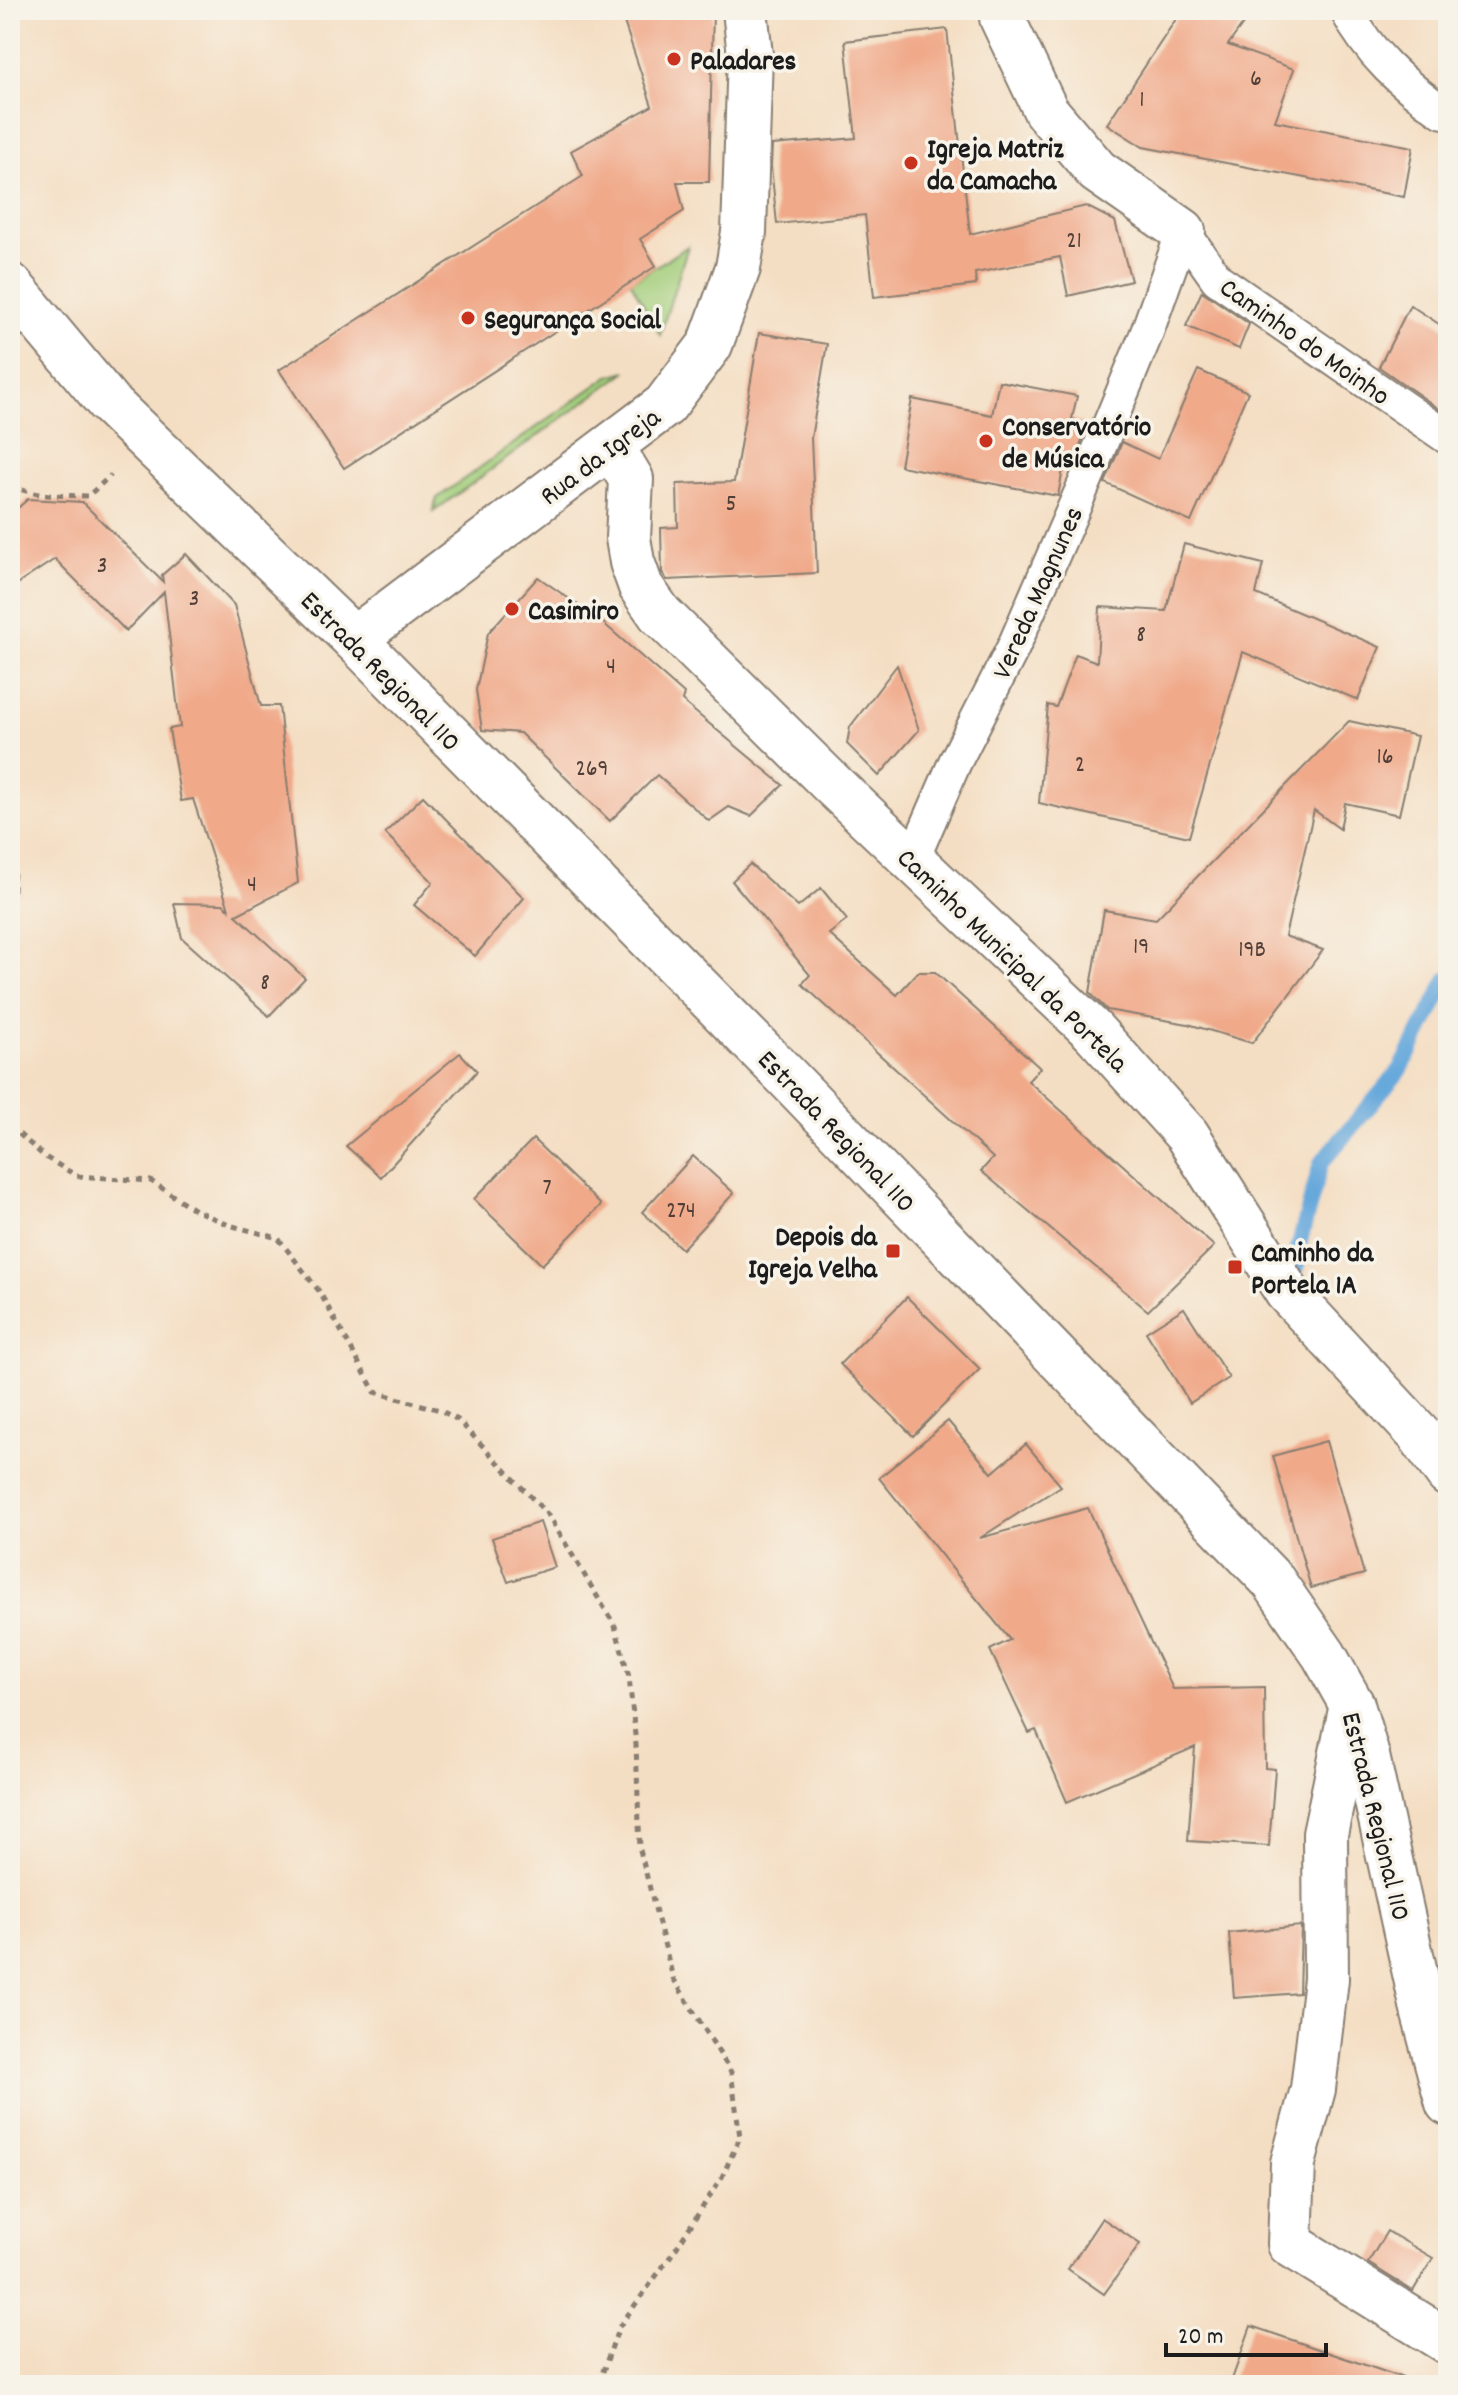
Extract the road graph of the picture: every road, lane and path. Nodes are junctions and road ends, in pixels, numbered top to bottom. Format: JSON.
{"nodes":[{"id":1,"x":745,"y":10,"type":"edge"},
{"id":2,"x":1002,"y":10,"type":"edge"},
{"id":3,"x":1346,"y":10,"type":"edge"},
{"id":4,"x":1448,"y":112,"type":"edge"},
{"id":5,"x":1183,"y":231,"type":"junction"},
{"id":6,"x":10,"y":285,"type":"edge"},
{"id":7,"x":1448,"y":438,"type":"edge"},
{"id":8,"x":148,"y":441,"type":"junction"},
{"id":9,"x":611,"y":446,"type":"junction"},
{"id":10,"x":10,"y":487,"type":"edge"},
{"id":11,"x":354,"y":639,"type":"junction"},
{"id":12,"x":913,"y":859,"type":"junction"},
{"id":13,"x":10,"y":862,"type":"edge"},
{"id":14,"x":10,"y":940,"type":"edge"},
{"id":15,"x":10,"y":1053,"type":"edge"},
{"id":16,"x":10,"y":1086,"type":"edge"},
{"id":17,"x":10,"y":1126,"type":"edge"},
{"id":18,"x":1448,"y":1474,"type":"edge"},
{"id":19,"x":1352,"y":1705,"type":"junction"},
{"id":20,"x":1448,"y":2103,"type":"edge"},
{"id":21,"x":1448,"y":2342,"type":"edge"},
{"id":22,"x":603,"y":2385,"type":"edge"}],
"edges":[{"from":1,"to":9,"type":"street","name":"Rua da Igreja"},
{"from":2,"to":5,"type":"street","name":"Caminho do Moinho"},
{"from":3,"to":4,"type":"lane"},
{"from":5,"to":7,"type":"lane","name":"Caminho do Moinho"},
{"from":5,"to":12,"type":"lane","name":"Vereda Magnunes"},
{"from":6,"to":8,"type":"street","name":"Estrada Regional 110"},
{"from":8,"to":10,"type":"path"},
{"from":8,"to":11,"type":"street","name":"Estrada Regional 110"},
{"from":9,"to":11,"type":"street","name":"Rua da Igreja"},
{"from":9,"to":12,"type":"street","name":"Caminho Municipal da Portela"},
{"from":11,"to":19,"type":"street","name":"Estrada Regional 110"},
{"from":12,"to":18,"type":"street","name":"Caminho Municipal da Portela"},
{"from":13,"to":14,"type":"path"},
{"from":15,"to":16,"type":"path"},
{"from":17,"to":22,"type":"path"},
{"from":19,"to":20,"type":"street","name":"Estrada Regional 110"},
{"from":19,"to":21,"type":"street"}]}
